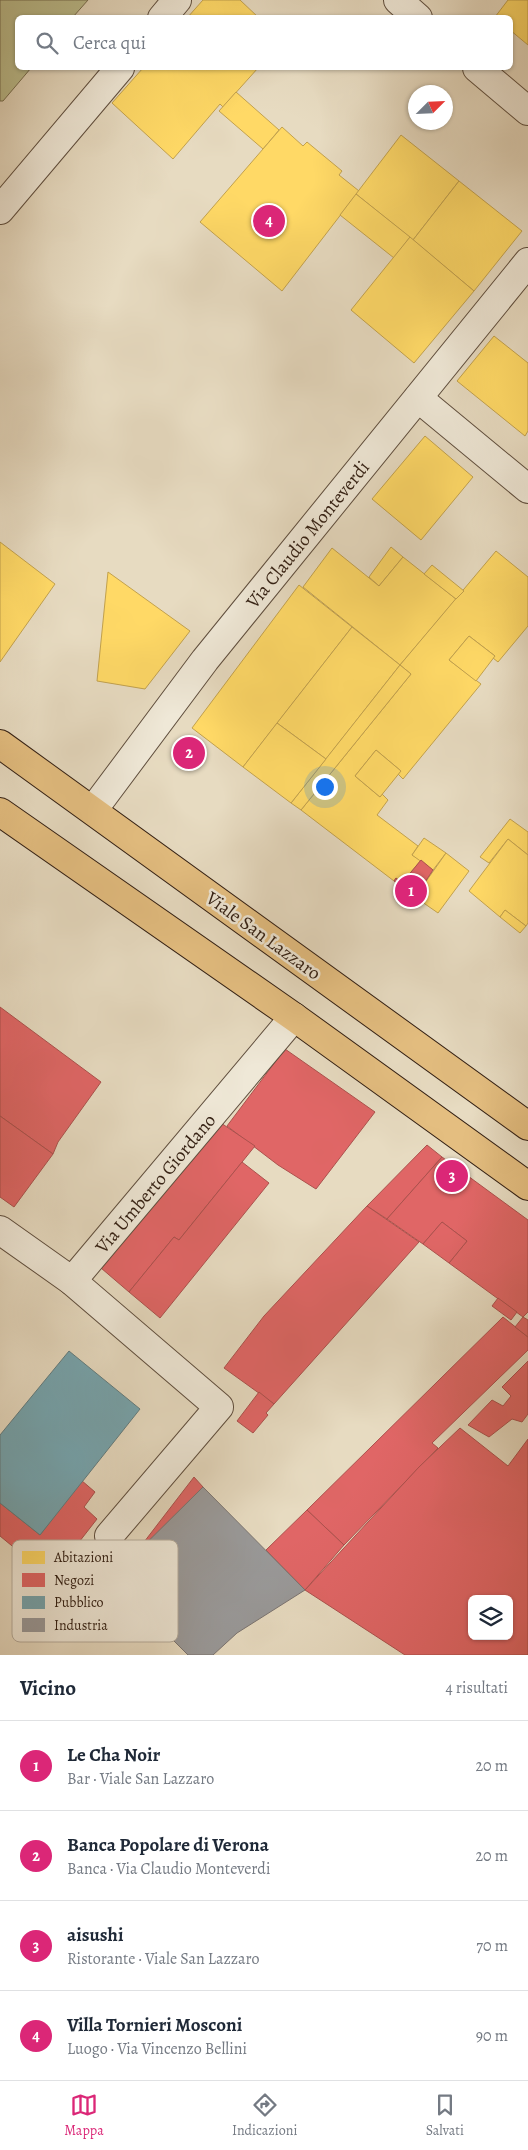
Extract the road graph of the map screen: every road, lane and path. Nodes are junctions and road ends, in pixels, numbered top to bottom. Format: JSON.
{"nodes":[{"id":1,"x":177,"y":0,"type":"edge"},
{"id":2,"x":398,"y":0,"type":"edge"},
{"id":3,"x":164,"y":15,"type":"edge"},
{"id":4,"x":415,"y":15,"type":"edge"},
{"id":5,"x":118,"y":70,"type":"edge"},
{"id":6,"x":479,"y":70,"type":"edge"},
{"id":7,"x":528,"y":111,"type":"edge"},
{"id":8,"x":0,"y":210,"type":"edge"},
{"id":9,"x":528,"y":262,"type":"edge"},
{"id":10,"x":418,"y":398,"type":"junction"},
{"id":11,"x":528,"y":489,"type":"edge"},
{"id":12,"x":0,"y":744,"type":"edge"},
{"id":13,"x":93,"y":810,"type":"junction"},
{"id":14,"x":0,"y":812,"type":"edge"},
{"id":15,"x":294,"y":1017,"type":"junction"},
{"id":16,"x":528,"y":1126,"type":"edge"},
{"id":17,"x":528,"y":1186,"type":"edge"},
{"id":18,"x":0,"y":1230,"type":"edge"},
{"id":19,"x":72,"y":1281,"type":"junction"},
{"id":20,"x":109,"y":1536,"type":"dead end"}],
"edges":[{"from":1,"to":3,"type":"street"},
{"from":2,"to":4,"type":"street"},
{"from":5,"to":8,"type":"street"},
{"from":6,"to":7,"type":"street"},
{"from":9,"to":10,"type":"street","name":"Via Claudio Monteverdi"},
{"from":10,"to":11,"type":"street"},
{"from":10,"to":13,"type":"street","name":"Via Claudio Monteverdi"},
{"from":12,"to":13,"type":"main road","name":"Viale San Lazzaro"},
{"from":13,"to":16,"type":"main road","name":"Viale San Lazzaro"},
{"from":14,"to":15,"type":"main road"},
{"from":15,"to":17,"type":"main road"},
{"from":15,"to":19,"type":"street","name":"Via Umberto Giordano"},
{"from":18,"to":19,"type":"street"},
{"from":19,"to":20,"type":"street"}]}
